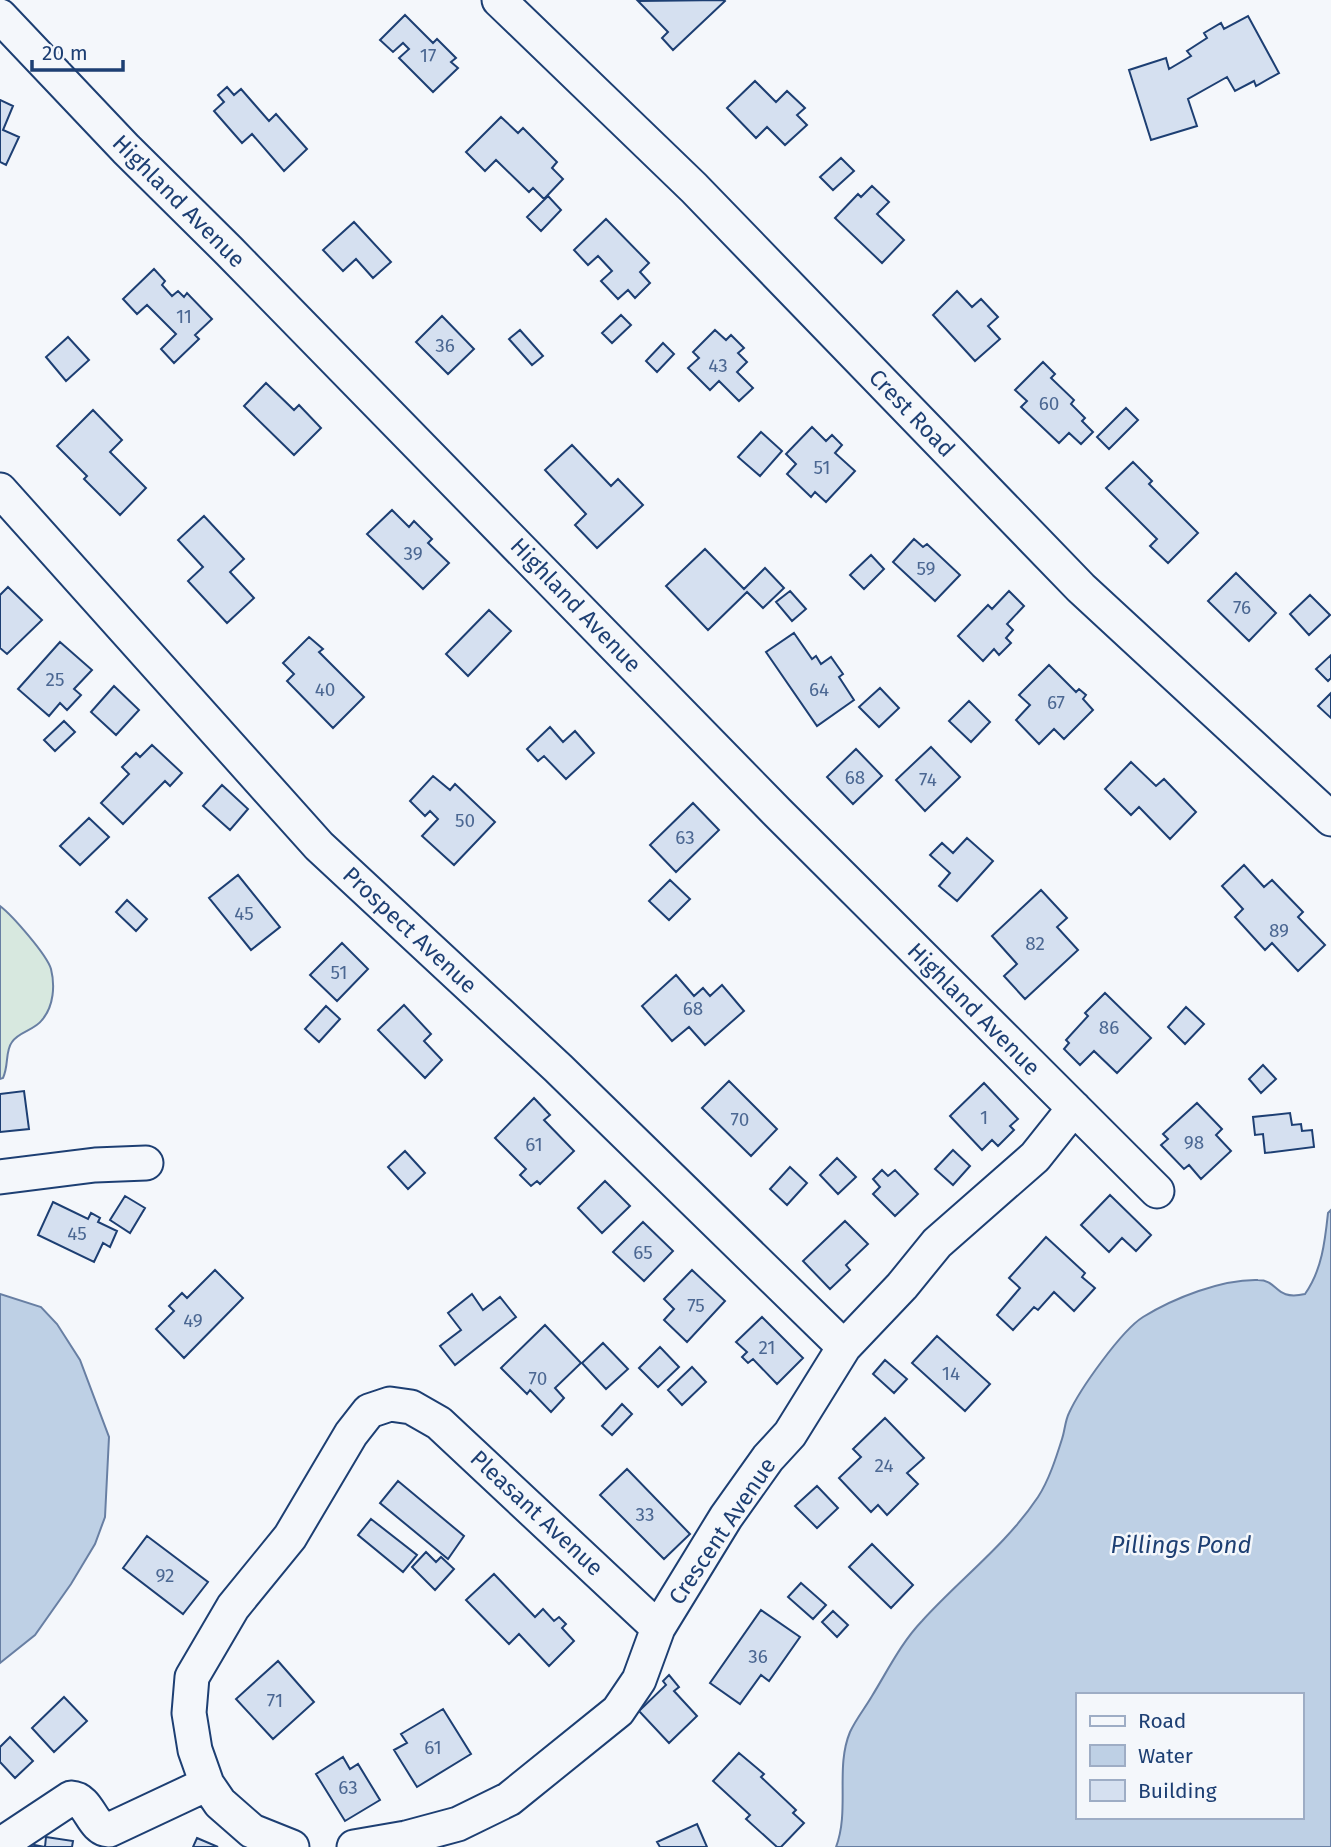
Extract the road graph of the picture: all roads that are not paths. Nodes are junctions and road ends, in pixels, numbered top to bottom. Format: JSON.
{"nodes":[{"id":1,"x":499,"y":0,"type":"edge"},
{"id":2,"x":0,"y":16,"type":"edge"},
{"id":3,"x":0,"y":490,"type":"edge"},
{"id":4,"x":1331,"y":819,"type":"edge"},
{"id":5,"x":1074,"y":1108,"type":"junction"},
{"id":6,"x":146,"y":1163,"type":"dead end"},
{"id":7,"x":0,"y":1177,"type":"edge"},
{"id":8,"x":1157,"y":1191,"type":"dead end"},
{"id":9,"x":844,"y":1347,"type":"junction"},
{"id":10,"x":658,"y":1628,"type":"junction"},
{"id":11,"x":207,"y":1784,"type":"junction"},
{"id":12,"x":0,"y":1845,"type":"edge"},
{"id":13,"x":292,"y":1847,"type":"edge"},
{"id":14,"x":354,"y":1847,"type":"edge"}],
"edges":[{"from":1,"to":4,"type":"street","name":"Crest Road"},
{"from":2,"to":5,"type":"street","name":"Highland Avenue"},
{"from":3,"to":9,"type":"street","name":"Prospect Avenue"},
{"from":5,"to":8,"type":"street","name":"Highland Avenue"},
{"from":5,"to":9,"type":"street","name":"Crescent Avenue"},
{"from":6,"to":7,"type":"street"},
{"from":9,"to":10,"type":"street","name":"Crescent Avenue"},
{"from":10,"to":11,"type":"street","name":"Pleasant Avenue"},
{"from":10,"to":14,"type":"street","name":"Crescent Avenue"},
{"from":11,"to":12,"type":"street"},
{"from":11,"to":13,"type":"street"}]}
